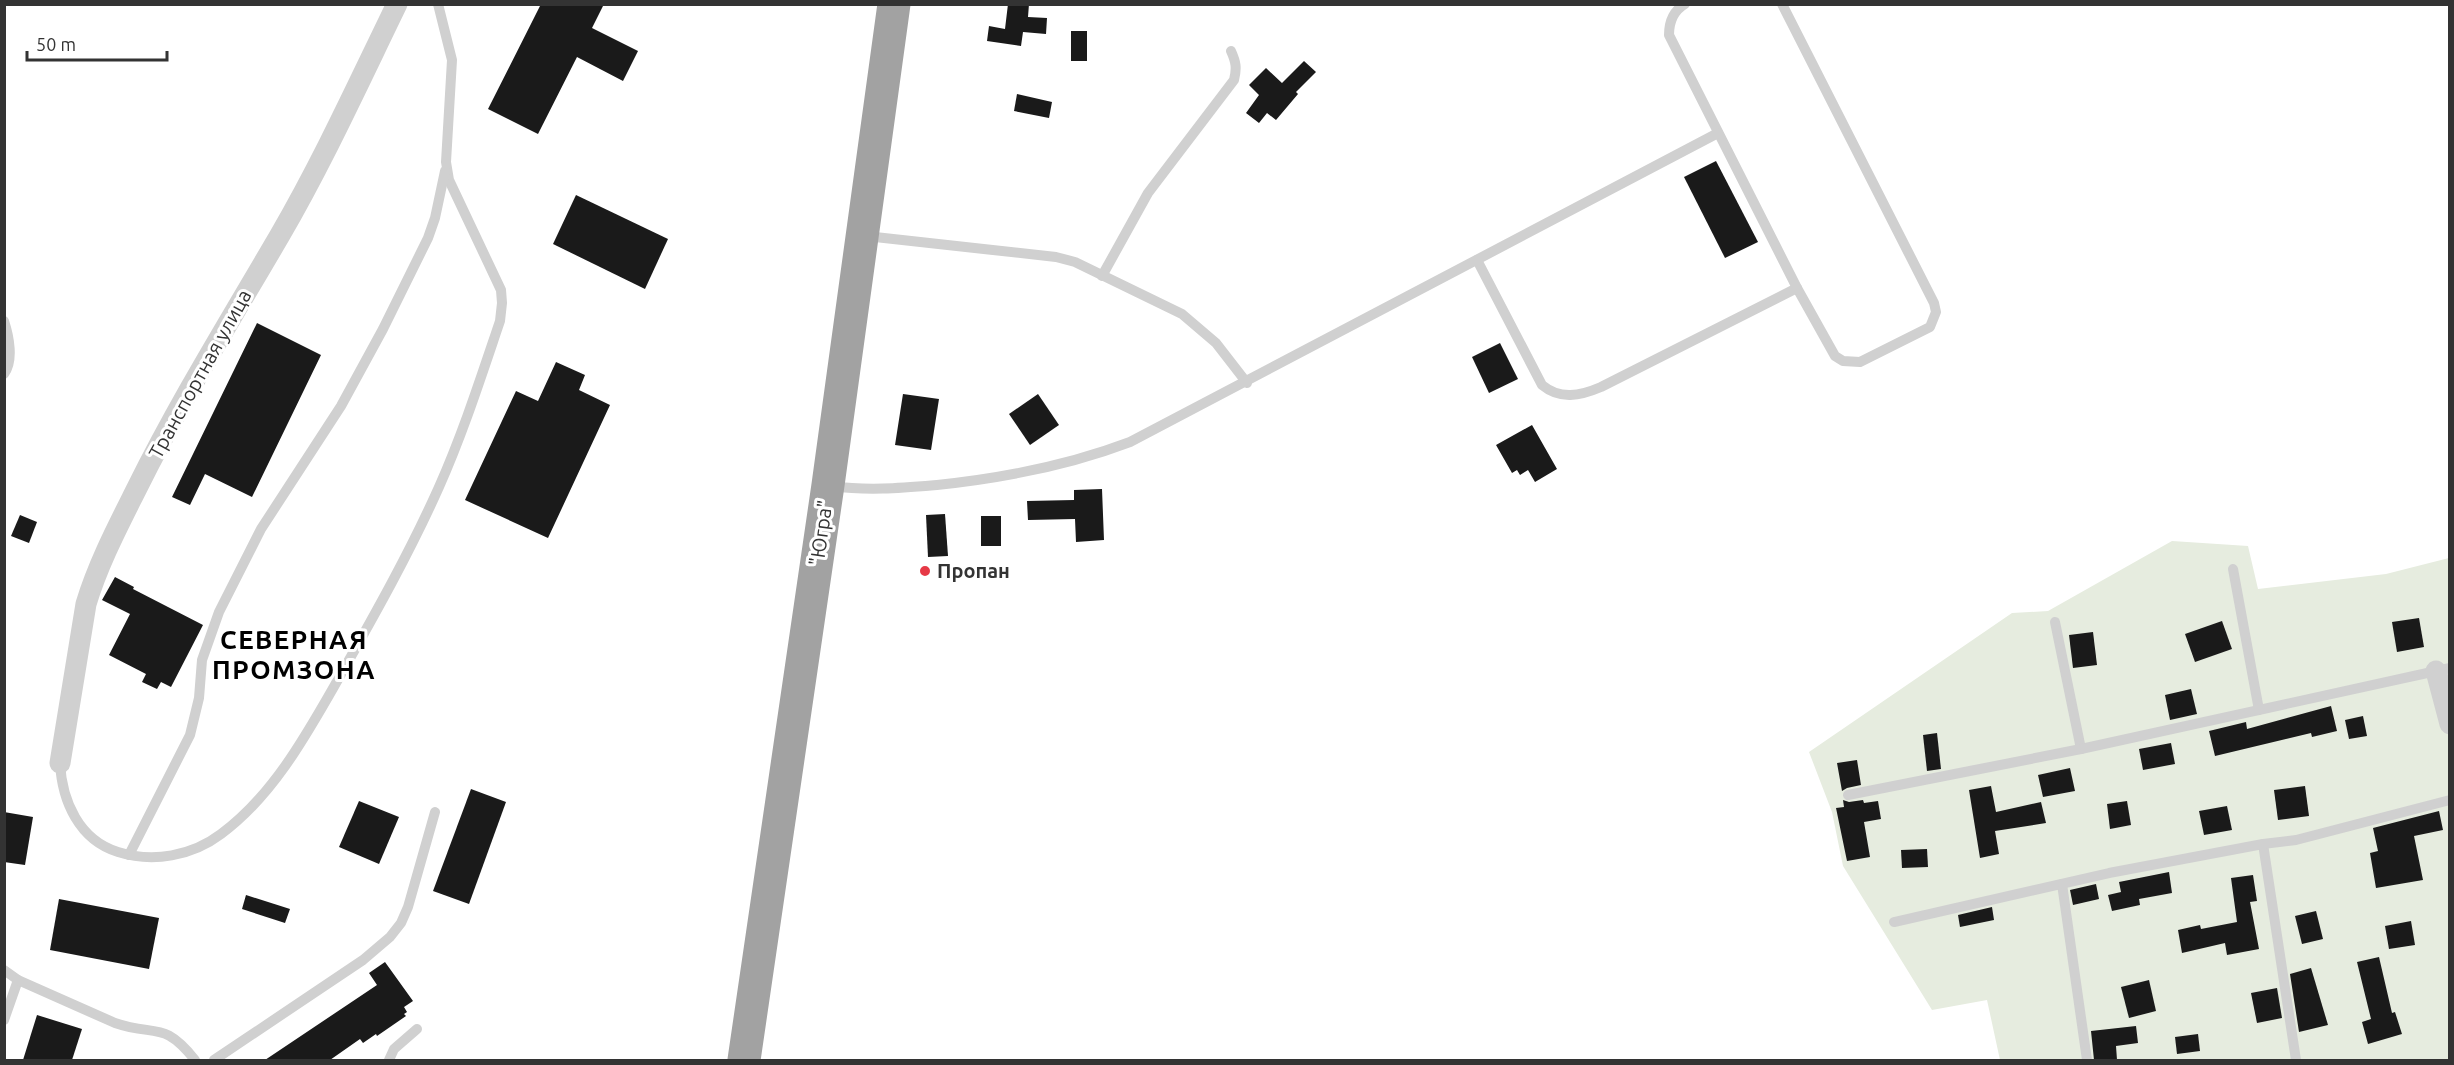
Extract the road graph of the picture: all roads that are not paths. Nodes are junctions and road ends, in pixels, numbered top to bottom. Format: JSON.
{"nodes":[{"id":1,"x":397,"y":4,"type":"edge"},
{"id":2,"x":438,"y":4,"type":"edge"},
{"id":3,"x":894,"y":4,"type":"edge"},
{"id":4,"x":1685,"y":4,"type":"edge"},
{"id":5,"x":1782,"y":4,"type":"edge"},
{"id":6,"x":1231,"y":51,"type":"dead end"},
{"id":7,"x":1718,"y":133,"type":"junction"},
{"id":8,"x":446,"y":162,"type":"junction"},
{"id":9,"x":862,"y":236,"type":"junction"},
{"id":10,"x":1477,"y":260,"type":"junction"},
{"id":11,"x":1102,"y":276,"type":"junction"},
{"id":12,"x":1797,"y":288,"type":"junction"},
{"id":13,"x":4,"y":321,"type":"edge"},
{"id":14,"x":4,"y":374,"type":"edge"},
{"id":15,"x":1247,"y":383,"type":"junction"},
{"id":16,"x":828,"y":485,"type":"junction"},
{"id":17,"x":2234,"y":569,"type":"dead end"},
{"id":18,"x":2055,"y":622,"type":"dead end"},
{"id":19,"x":2443,"y":669,"type":"edge"},
{"id":20,"x":2259,"y":710,"type":"junction"},
{"id":21,"x":2450,"y":724,"type":"edge"},
{"id":22,"x":2081,"y":750,"type":"junction"},
{"id":23,"x":60,"y":764,"type":"joint"},
{"id":24,"x":1848,"y":795,"type":"dead end"},
{"id":25,"x":2450,"y":800,"type":"edge"},
{"id":26,"x":435,"y":812,"type":"dead end"},
{"id":27,"x":2263,"y":844,"type":"junction"},
{"id":28,"x":129,"y":855,"type":"junction"},
{"id":29,"x":2062,"y":884,"type":"junction"},
{"id":30,"x":1894,"y":922,"type":"dead end"},
{"id":31,"x":4,"y":970,"type":"edge"},
{"id":32,"x":18,"y":980,"type":"junction"},
{"id":33,"x":4,"y":1020,"type":"edge"},
{"id":34,"x":417,"y":1029,"type":"dead end"},
{"id":35,"x":195,"y":1060,"type":"edge"},
{"id":36,"x":214,"y":1060,"type":"edge"},
{"id":37,"x":389,"y":1060,"type":"edge"},
{"id":38,"x":744,"y":1060,"type":"edge"},
{"id":39,"x":2087,"y":1060,"type":"edge"},
{"id":40,"x":2296,"y":1060,"type":"edge"}],
"edges":[{"from":1,"to":23,"type":"street","name":"Транспортная улица"},
{"from":2,"to":8,"type":"lane"},
{"from":3,"to":9,"type":"highway","name":"\"Югра\""},
{"from":4,"to":7,"type":"lane"},
{"from":5,"to":12,"type":"lane"},
{"from":6,"to":11,"type":"lane"},
{"from":7,"to":10,"type":"lane"},
{"from":7,"to":12,"type":"lane"},
{"from":8,"to":28,"type":"lane"},
{"from":8,"to":28,"type":"lane"},
{"from":9,"to":11,"type":"lane"},
{"from":9,"to":16,"type":"highway","name":"\"Югра\""},
{"from":10,"to":12,"type":"lane"},
{"from":10,"to":15,"type":"lane"},
{"from":11,"to":15,"type":"lane"},
{"from":13,"to":14,"type":"lane"},
{"from":15,"to":16,"type":"lane"},
{"from":16,"to":38,"type":"highway","name":"\"Югра\""},
{"from":17,"to":20,"type":"lane"},
{"from":18,"to":22,"type":"lane"},
{"from":19,"to":20,"type":"lane"},
{"from":19,"to":21,"type":"street"},
{"from":20,"to":22,"type":"lane"},
{"from":22,"to":24,"type":"lane"},
{"from":23,"to":28,"type":"lane"},
{"from":25,"to":27,"type":"lane"},
{"from":26,"to":36,"type":"lane"},
{"from":27,"to":29,"type":"lane"},
{"from":27,"to":40,"type":"lane"},
{"from":29,"to":30,"type":"lane"},
{"from":29,"to":39,"type":"lane"},
{"from":31,"to":32,"type":"lane"},
{"from":32,"to":33,"type":"lane"},
{"from":32,"to":35,"type":"lane"},
{"from":34,"to":37,"type":"lane"}]}
